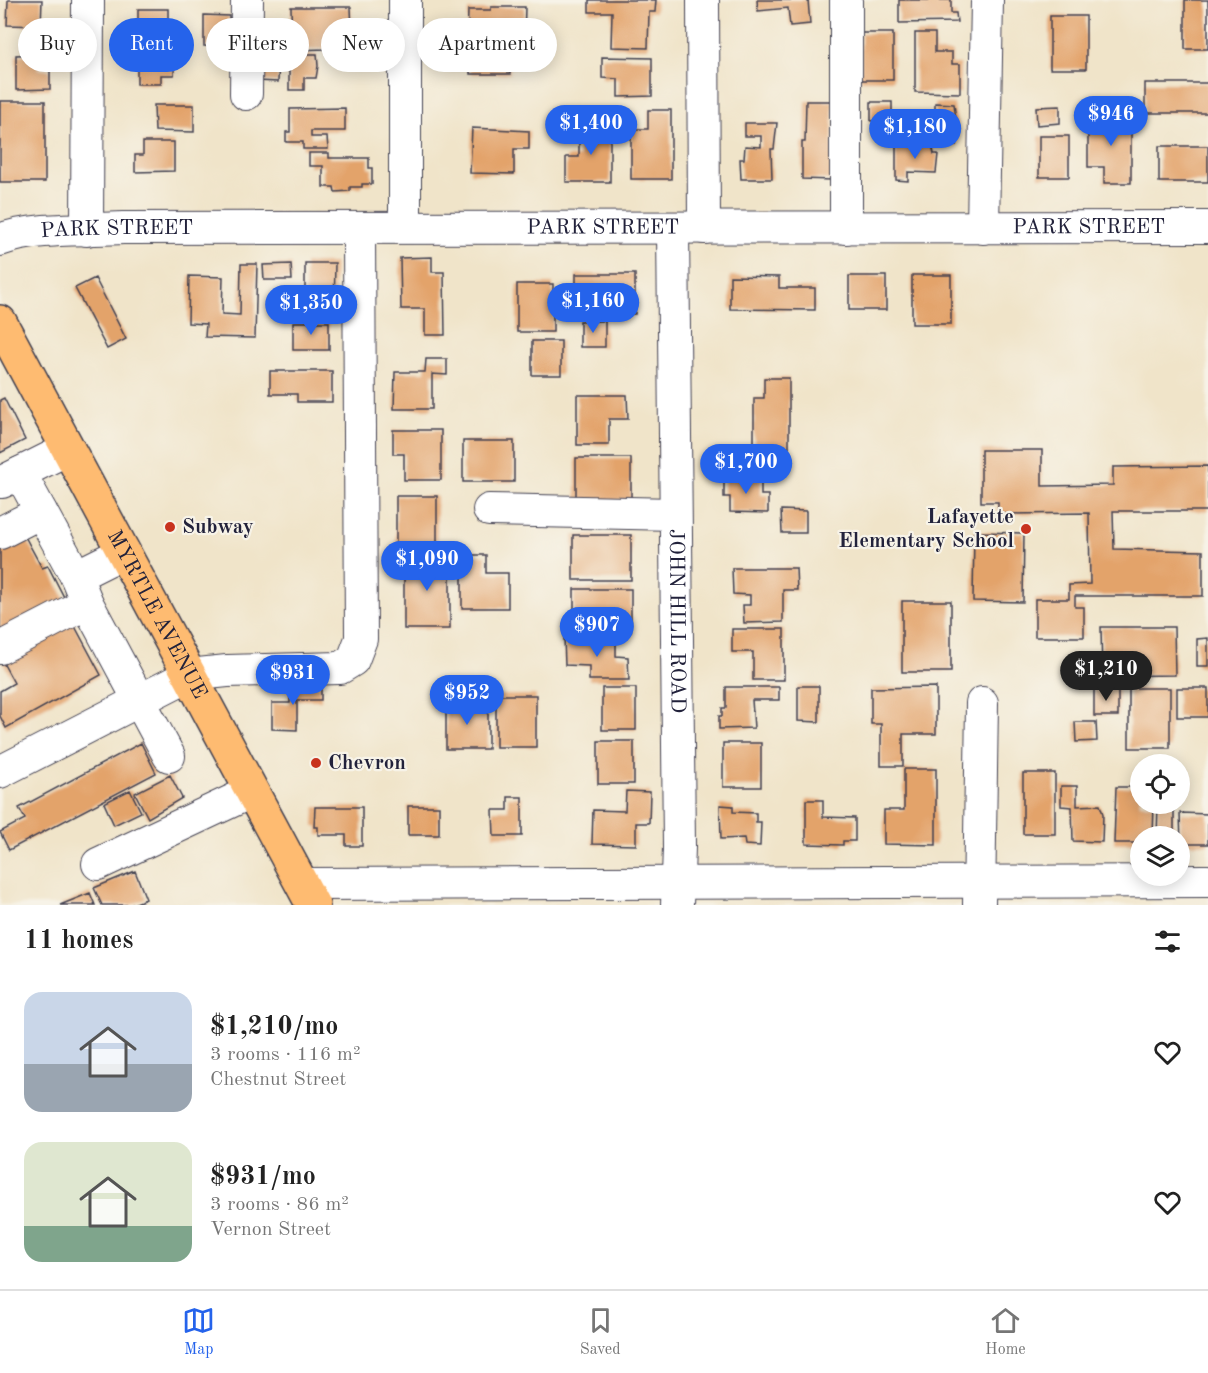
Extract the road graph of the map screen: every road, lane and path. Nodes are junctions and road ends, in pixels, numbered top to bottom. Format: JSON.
{"nodes":[{"id":1,"x":88,"y":0,"type":"edge"},
{"id":2,"x":247,"y":0,"type":"edge"},
{"id":3,"x":405,"y":0,"type":"edge"},
{"id":4,"x":703,"y":0,"type":"edge"},
{"id":5,"x":846,"y":0,"type":"edge"},
{"id":6,"x":987,"y":0,"type":"edge"},
{"id":7,"x":246,"y":94,"type":"dead end"},
{"id":8,"x":405,"y":227,"type":"junction"},
{"id":9,"x":1208,"y":227,"type":"edge"},
{"id":10,"x":359,"y":228,"type":"junction"},
{"id":11,"x":673,"y":228,"type":"junction"},
{"id":12,"x":704,"y":228,"type":"junction"},
{"id":13,"x":846,"y":228,"type":"junction"},
{"id":14,"x":982,"y":228,"type":"junction"},
{"id":15,"x":87,"y":230,"type":"junction"},
{"id":16,"x":0,"y":240,"type":"edge"},
{"id":17,"x":0,"y":322,"type":"edge"},
{"id":18,"x":68,"y":448,"type":"junction"},
{"id":19,"x":10,"y":478,"type":"edge"},
{"id":20,"x":489,"y":510,"type":"dead end"},
{"id":21,"x":41,"y":512,"type":"junction"},
{"id":22,"x":675,"y":514,"type":"junction"},
{"id":23,"x":0,"y":533,"type":"edge"},
{"id":24,"x":124,"y":552,"type":"junction"},
{"id":25,"x":81,"y":590,"type":"junction"},
{"id":26,"x":0,"y":648,"type":"edge"},
{"id":27,"x":189,"y":675,"type":"junction"},
{"id":28,"x":139,"y":701,"type":"junction"},
{"id":29,"x":982,"y":703,"type":"dead end"},
{"id":30,"x":169,"y":756,"type":"dead end"},
{"id":31,"x":0,"y":772,"type":"edge"},
{"id":32,"x":251,"y":792,"type":"junction"},
{"id":33,"x":98,"y":864,"type":"dead end"},
{"id":34,"x":1208,"y":881,"type":"edge"},
{"id":35,"x":677,"y":894,"type":"edge"},
{"id":36,"x":980,"y":894,"type":"edge"},
{"id":37,"x":307,"y":895,"type":"edge"}],
"edges":[{"from":1,"to":15,"type":"street"},
{"from":2,"to":7,"type":"street"},
{"from":3,"to":8,"type":"street"},
{"from":4,"to":12,"type":"street"},
{"from":5,"to":13,"type":"street"},
{"from":6,"to":14,"type":"street"},
{"from":8,"to":10,"type":"street","name":"PARK STREET"},
{"from":8,"to":11,"type":"street","name":"PARK STREET"},
{"from":9,"to":14,"type":"street","name":"PARK STREET"},
{"from":10,"to":15,"type":"street","name":"PARK STREET"},
{"from":10,"to":27,"type":"street"},
{"from":11,"to":12,"type":"street","name":"PARK STREET"},
{"from":11,"to":22,"type":"street","name":"JOHN HILL ROAD"},
{"from":12,"to":13,"type":"street","name":"PARK STREET"},
{"from":13,"to":14,"type":"street","name":"PARK STREET"},
{"from":15,"to":16,"type":"street","name":"PARK STREET"},
{"from":17,"to":18,"type":"main road","name":"MYRTLE AVENUE"},
{"from":18,"to":19,"type":"street"},
{"from":18,"to":24,"type":"main road","name":"MYRTLE AVENUE"},
{"from":19,"to":21,"type":"street"},
{"from":20,"to":22,"type":"street"},
{"from":21,"to":23,"type":"street"},
{"from":21,"to":25,"type":"street"},
{"from":22,"to":35,"type":"street","name":"JOHN HILL ROAD"},
{"from":24,"to":25,"type":"street"},
{"from":24,"to":27,"type":"main road","name":"MYRTLE AVENUE"},
{"from":25,"to":26,"type":"street"},
{"from":25,"to":28,"type":"street"},
{"from":27,"to":28,"type":"street"},
{"from":27,"to":32,"type":"main road","name":"MYRTLE AVENUE"},
{"from":28,"to":30,"type":"street"},
{"from":28,"to":31,"type":"street"},
{"from":29,"to":36,"type":"street"},
{"from":32,"to":33,"type":"street"},
{"from":32,"to":37,"type":"main road","name":"MYRTLE AVENUE"},
{"from":34,"to":36,"type":"street"},
{"from":35,"to":36,"type":"street"},
{"from":35,"to":37,"type":"street"}]}
